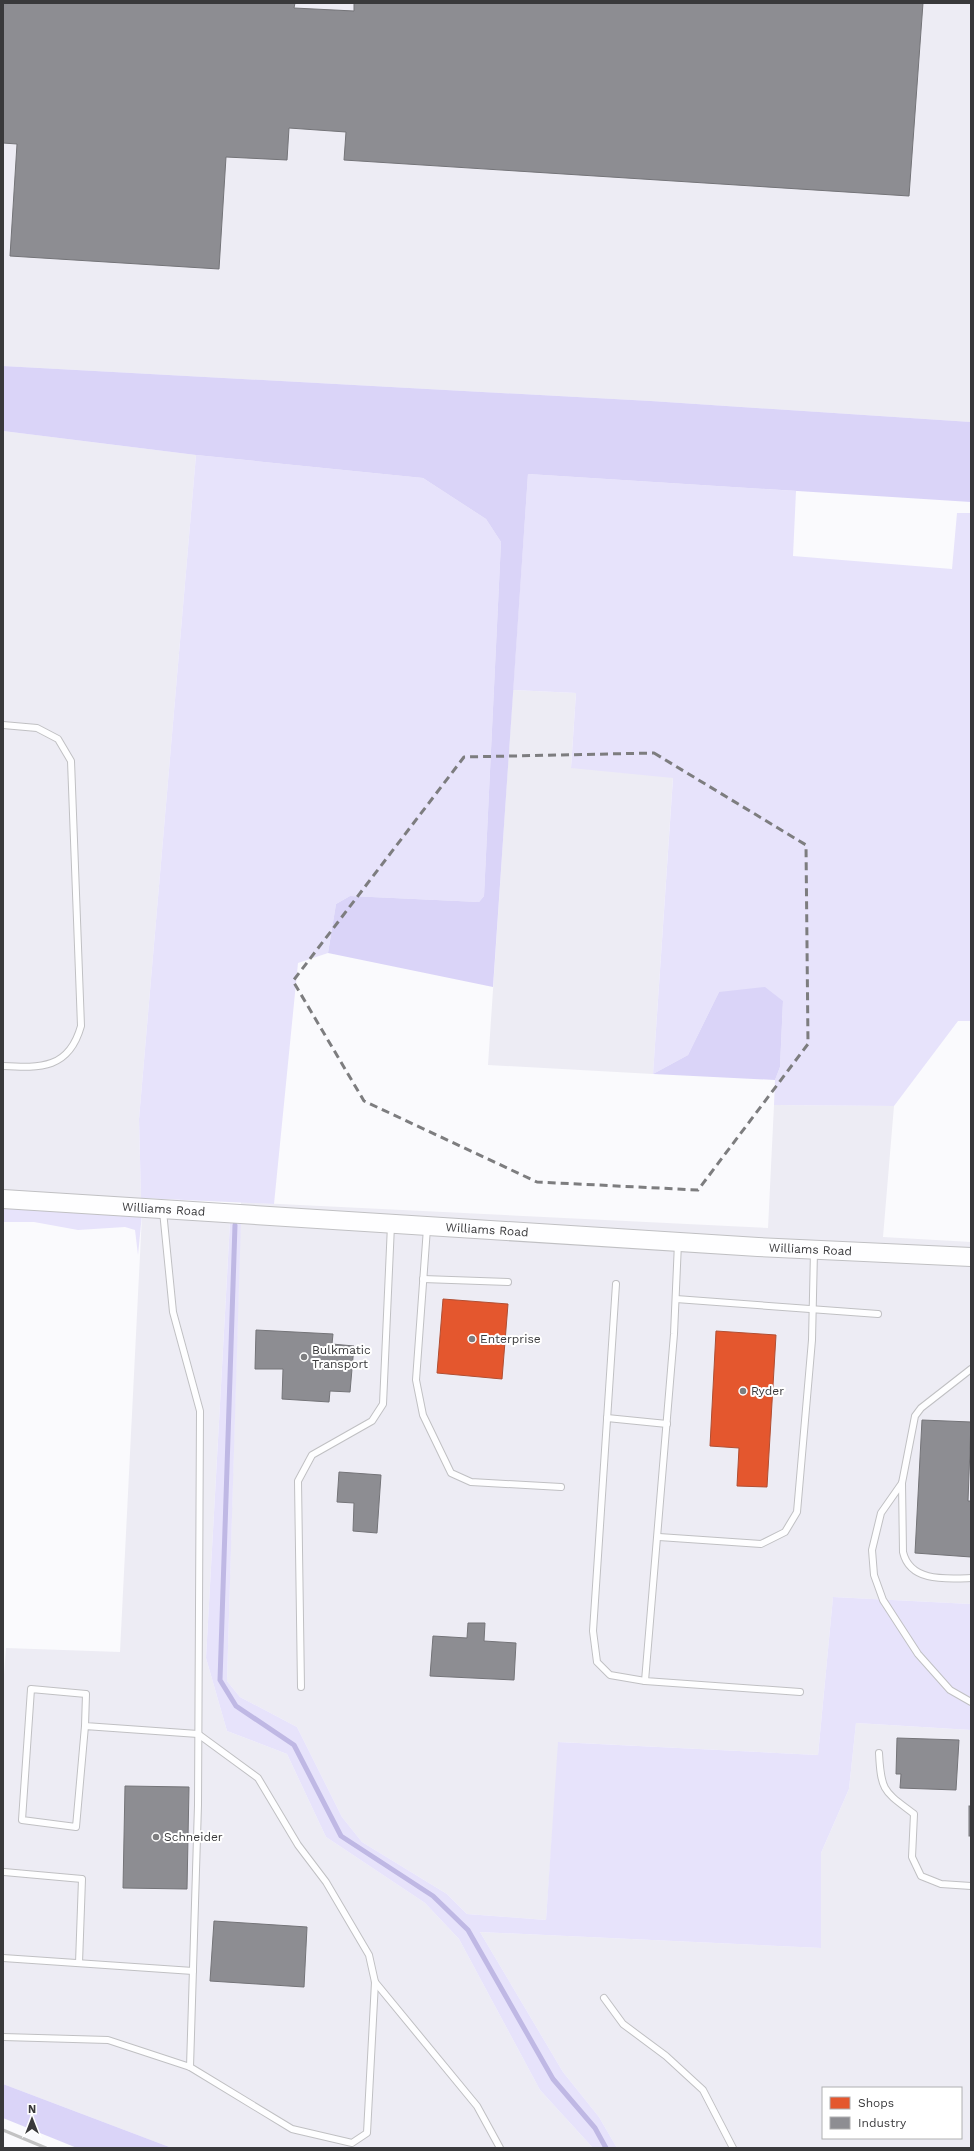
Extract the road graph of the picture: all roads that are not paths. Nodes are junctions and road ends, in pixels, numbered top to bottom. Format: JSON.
{"nodes":[{"id":1,"x":3,"y":725,"type":"edge"},
{"id":2,"x":3,"y":1066,"type":"edge"},
{"id":3,"x":3,"y":1198,"type":"edge"},
{"id":4,"x":162,"y":1209,"type":"junction"},
{"id":5,"x":391,"y":1224,"type":"junction"},
{"id":6,"x":427,"y":1226,"type":"junction"},
{"id":7,"x":678,"y":1242,"type":"junction"},
{"id":8,"x":814,"y":1249,"type":"junction"},
{"id":9,"x":971,"y":1257,"type":"edge"},
{"id":10,"x":423,"y":1279,"type":"junction"},
{"id":11,"x":508,"y":1282,"type":"dead end"},
{"id":12,"x":616,"y":1284,"type":"dead end"},
{"id":13,"x":676,"y":1298,"type":"junction"},
{"id":14,"x":812,"y":1309,"type":"junction"},
{"id":15,"x":878,"y":1314,"type":"dead end"},
{"id":16,"x":971,"y":1369,"type":"edge"},
{"id":17,"x":607,"y":1418,"type":"junction"},
{"id":18,"x":668,"y":1424,"type":"junction"},
{"id":19,"x":902,"y":1483,"type":"junction"},
{"id":20,"x":561,"y":1487,"type":"dead end"},
{"id":21,"x":659,"y":1537,"type":"junction"},
{"id":22,"x":971,"y":1578,"type":"edge"},
{"id":23,"x":645,"y":1681,"type":"junction"},
{"id":24,"x":301,"y":1687,"type":"dead end"},
{"id":25,"x":800,"y":1692,"type":"dead end"},
{"id":26,"x":971,"y":1702,"type":"edge"},
{"id":27,"x":85,"y":1726,"type":"junction"},
{"id":28,"x":198,"y":1734,"type":"junction"},
{"id":29,"x":879,"y":1753,"type":"dead end"},
{"id":30,"x":4,"y":1872,"type":"edge"},
{"id":31,"x":971,"y":1886,"type":"edge"},
{"id":32,"x":3,"y":1958,"type":"edge"},
{"id":33,"x":79,"y":1963,"type":"junction"},
{"id":34,"x":193,"y":1971,"type":"junction"},
{"id":35,"x":375,"y":1982,"type":"junction"},
{"id":36,"x":604,"y":1998,"type":"dead end"},
{"id":37,"x":3,"y":2037,"type":"edge"},
{"id":38,"x":190,"y":2067,"type":"junction"},
{"id":39,"x":352,"y":2143,"type":"junction"},
{"id":40,"x":359,"y":2148,"type":"edge"},
{"id":41,"x":500,"y":2148,"type":"edge"},
{"id":42,"x":733,"y":2148,"type":"edge"}],
"edges":[{"from":1,"to":2,"type":"lane"},
{"from":3,"to":4,"type":"main road","name":"Williams Road"},
{"from":4,"to":5,"type":"main road","name":"Williams Road"},
{"from":4,"to":28,"type":"lane"},
{"from":5,"to":6,"type":"main road","name":"Williams Road"},
{"from":5,"to":24,"type":"lane"},
{"from":6,"to":7,"type":"main road","name":"Williams Road"},
{"from":6,"to":10,"type":"lane"},
{"from":7,"to":8,"type":"main road","name":"Williams Road"},
{"from":7,"to":13,"type":"lane"},
{"from":8,"to":9,"type":"main road","name":"Williams Road"},
{"from":8,"to":14,"type":"lane"},
{"from":10,"to":11,"type":"lane"},
{"from":10,"to":20,"type":"lane"},
{"from":12,"to":17,"type":"lane"},
{"from":13,"to":14,"type":"lane"},
{"from":13,"to":18,"type":"lane"},
{"from":14,"to":15,"type":"lane"},
{"from":14,"to":21,"type":"lane"},
{"from":16,"to":19,"type":"lane"},
{"from":17,"to":18,"type":"lane"},
{"from":17,"to":23,"type":"lane"},
{"from":18,"to":21,"type":"lane"},
{"from":19,"to":22,"type":"lane"},
{"from":19,"to":26,"type":"lane"},
{"from":21,"to":23,"type":"lane"},
{"from":23,"to":25,"type":"lane"},
{"from":27,"to":27,"type":"lane"},
{"from":27,"to":28,"type":"lane"},
{"from":28,"to":34,"type":"lane"},
{"from":28,"to":35,"type":"lane"},
{"from":29,"to":31,"type":"lane"},
{"from":30,"to":33,"type":"lane"},
{"from":32,"to":33,"type":"lane"},
{"from":33,"to":34,"type":"lane"},
{"from":34,"to":38,"type":"lane"},
{"from":35,"to":39,"type":"lane"},
{"from":35,"to":41,"type":"lane"},
{"from":36,"to":42,"type":"lane"},
{"from":37,"to":38,"type":"lane"},
{"from":38,"to":39,"type":"lane"},
{"from":39,"to":40,"type":"lane"}]}
